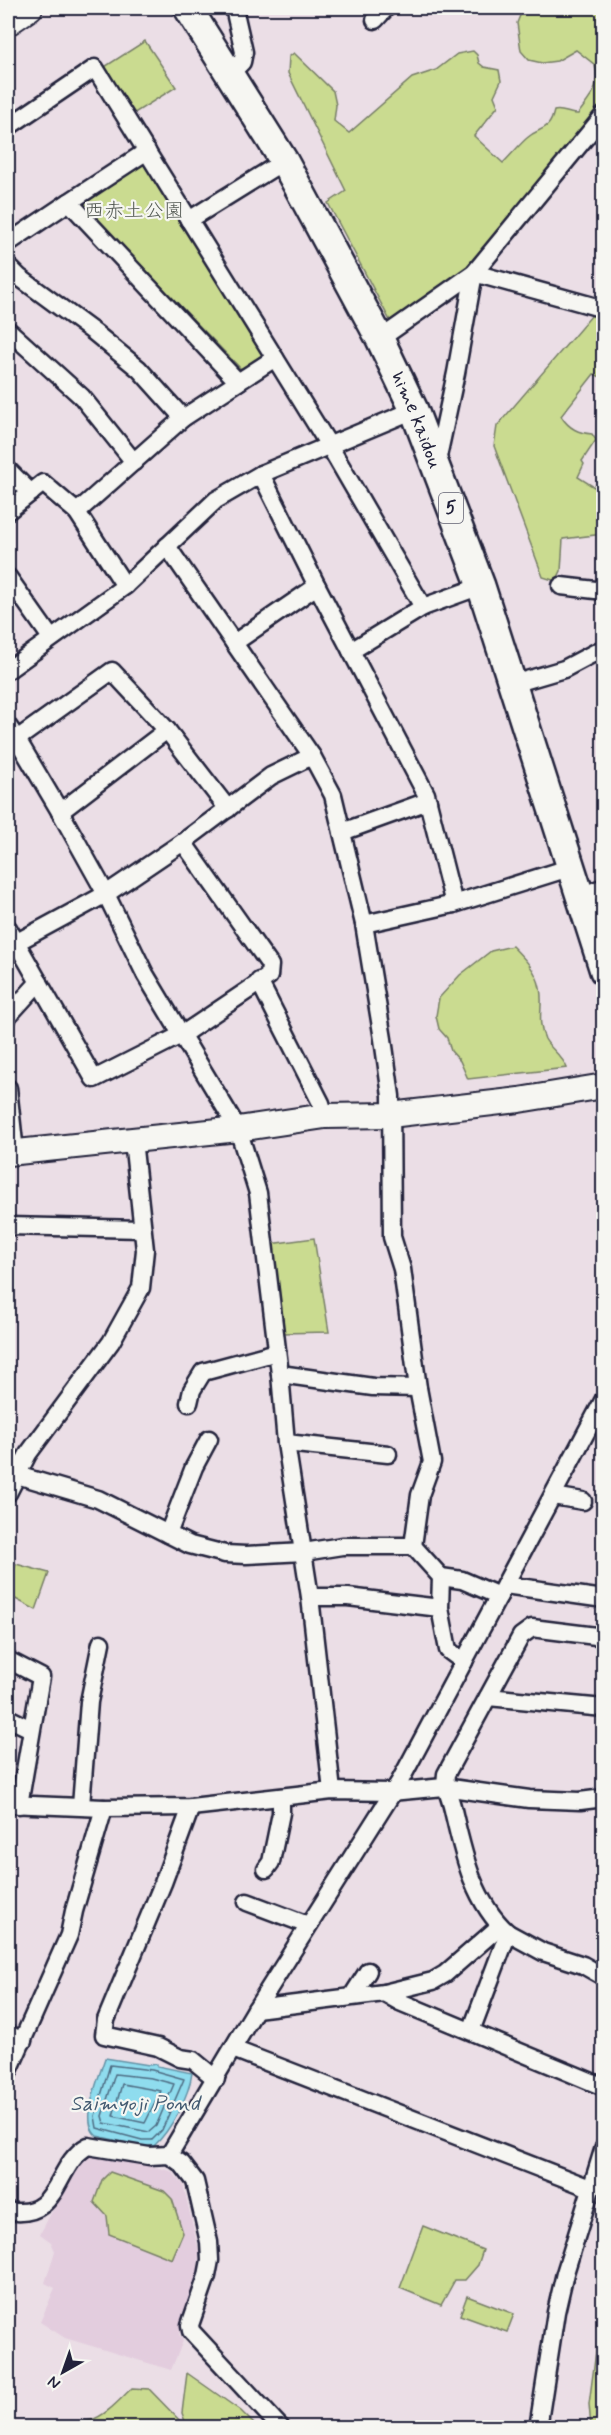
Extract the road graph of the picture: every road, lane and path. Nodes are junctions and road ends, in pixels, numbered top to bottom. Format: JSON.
{"nodes":[{"id":1,"x":30,"y":8,"type":"edge"},
{"id":2,"x":188,"y":8,"type":"edge"},
{"id":3,"x":234,"y":8,"type":"edge"},
{"id":4,"x":8,"y":23,"type":"edge"},
{"id":5,"x":230,"y":74,"type":"junction"},
{"id":6,"x":603,"y":115,"type":"edge"},
{"id":7,"x":9,"y":121,"type":"edge"},
{"id":8,"x":147,"y":151,"type":"junction"},
{"id":9,"x":284,"y":161,"type":"junction"},
{"id":10,"x":69,"y":202,"type":"junction"},
{"id":11,"x":189,"y":220,"type":"junction"},
{"id":12,"x":8,"y":243,"type":"edge"},
{"id":13,"x":8,"y":266,"type":"edge"},
{"id":14,"x":474,"y":273,"type":"junction"},
{"id":15,"x":603,"y":309,"type":"edge"},
{"id":16,"x":10,"y":337,"type":"edge"},
{"id":17,"x":380,"y":339,"type":"junction"},
{"id":18,"x":275,"y":358,"type":"junction"},
{"id":19,"x":238,"y":382,"type":"junction"},
{"id":20,"x":414,"y":410,"type":"junction"},
{"id":21,"x":183,"y":418,"type":"junction"},
{"id":22,"x":330,"y":447,"type":"junction"},
{"id":23,"x":134,"y":462,"type":"junction"},
{"id":24,"x":436,"y":467,"type":"junction"},
{"id":25,"x":8,"y":470,"type":"edge"},
{"id":26,"x":261,"y":474,"type":"junction"},
{"id":27,"x":31,"y":493,"type":"junction"},
{"id":28,"x":8,"y":511,"type":"edge"},
{"id":29,"x":77,"y":512,"type":"junction"},
{"id":30,"x":167,"y":546,"type":"junction"},
{"id":31,"x":8,"y":577,"type":"edge"},
{"id":32,"x":125,"y":586,"type":"junction"},
{"id":33,"x":317,"y":586,"type":"junction"},
{"id":34,"x":481,"y":586,"type":"junction"},
{"id":35,"x":561,"y":586,"type":"dead end"},
{"id":36,"x":603,"y":591,"type":"edge"},
{"id":37,"x":423,"y":607,"type":"junction"},
{"id":38,"x":51,"y":638,"type":"junction"},
{"id":39,"x":234,"y":643,"type":"junction"},
{"id":40,"x":351,"y":651,"type":"junction"},
{"id":41,"x":603,"y":651,"type":"edge"},
{"id":42,"x":8,"y":670,"type":"edge"},
{"id":43,"x":513,"y":684,"type":"junction"},
{"id":44,"x":167,"y":730,"type":"junction"},
{"id":45,"x":12,"y":732,"type":"edge"},
{"id":46,"x":312,"y":756,"type":"junction"},
{"id":47,"x":428,"y":801,"type":"junction"},
{"id":48,"x":228,"y":809,"type":"junction"},
{"id":49,"x":60,"y":812,"type":"junction"},
{"id":50,"x":342,"y":832,"type":"junction"},
{"id":51,"x":183,"y":842,"type":"junction"},
{"id":52,"x":572,"y":867,"type":"junction"},
{"id":53,"x":592,"y":891,"type":"edge"},
{"id":54,"x":106,"y":894,"type":"junction"},
{"id":55,"x":454,"y":904,"type":"junction"},
{"id":56,"x":364,"y":924,"type":"junction"},
{"id":57,"x":8,"y":928,"type":"edge"},
{"id":58,"x":12,"y":945,"type":"edge"},
{"id":59,"x":603,"y":971,"type":"edge"},
{"id":60,"x":259,"y":981,"type":"junction"},
{"id":61,"x":39,"y":982,"type":"junction"},
{"id":62,"x":8,"y":1016,"type":"edge"},
{"id":63,"x":183,"y":1034,"type":"junction"},
{"id":64,"x":603,"y":1086,"type":"edge"},
{"id":65,"x":8,"y":1088,"type":"edge"},
{"id":66,"x":390,"y":1115,"type":"junction"},
{"id":67,"x":325,"y":1116,"type":"junction"},
{"id":68,"x":238,"y":1129,"type":"junction"},
{"id":69,"x":133,"y":1140,"type":"junction"},
{"id":70,"x":11,"y":1152,"type":"edge"},
{"id":71,"x":8,"y":1226,"type":"edge"},
{"id":72,"x":142,"y":1229,"type":"junction"},
{"id":73,"x":278,"y":1352,"type":"junction"},
{"id":74,"x":280,"y":1374,"type":"junction"},
{"id":75,"x":418,"y":1388,"type":"junction"},
{"id":76,"x":603,"y":1399,"type":"edge"},
{"id":77,"x":189,"y":1403,"type":"dead end"},
{"id":78,"x":209,"y":1439,"type":"dead end"},
{"id":79,"x":286,"y":1443,"type":"junction"},
{"id":80,"x":388,"y":1454,"type":"dead end"},
{"id":81,"x":17,"y":1475,"type":"junction"},
{"id":82,"x":8,"y":1493,"type":"edge"},
{"id":83,"x":553,"y":1496,"type":"junction"},
{"id":84,"x":583,"y":1501,"type":"dead end"},
{"id":85,"x":168,"y":1533,"type":"junction"},
{"id":86,"x":413,"y":1546,"type":"junction"},
{"id":87,"x":304,"y":1552,"type":"junction"},
{"id":88,"x":441,"y":1577,"type":"junction"},
{"id":89,"x":502,"y":1590,"type":"junction"},
{"id":90,"x":310,"y":1597,"type":"junction"},
{"id":91,"x":603,"y":1599,"type":"edge"},
{"id":92,"x":440,"y":1608,"type":"junction"},
{"id":93,"x":603,"y":1637,"type":"edge"},
{"id":94,"x":101,"y":1643,"type":"dead end"},
{"id":95,"x":8,"y":1660,"type":"edge"},
{"id":96,"x":464,"y":1662,"type":"junction"},
{"id":97,"x":488,"y":1697,"type":"junction"},
{"id":98,"x":603,"y":1708,"type":"edge"},
{"id":99,"x":8,"y":1718,"type":"edge"},
{"id":100,"x":31,"y":1729,"type":"junction"},
{"id":101,"x":15,"y":1779,"type":"edge"},
{"id":102,"x":444,"y":1787,"type":"junction"},
{"id":103,"x":332,"y":1791,"type":"junction"},
{"id":104,"x":391,"y":1792,"type":"junction"},
{"id":105,"x":603,"y":1798,"type":"edge"},
{"id":106,"x":281,"y":1799,"type":"junction"},
{"id":107,"x":13,"y":1804,"type":"edge"},
{"id":108,"x":81,"y":1806,"type":"junction"},
{"id":109,"x":191,"y":1807,"type":"junction"},
{"id":110,"x":104,"y":1808,"type":"junction"},
{"id":111,"x":266,"y":1869,"type":"dead end"},
{"id":112,"x":247,"y":1902,"type":"dead end"},
{"id":113,"x":308,"y":1925,"type":"junction"},
{"id":114,"x":504,"y":1930,"type":"junction"},
{"id":115,"x":368,"y":1971,"type":"dead end"},
{"id":116,"x":603,"y":1977,"type":"edge"},
{"id":117,"x":384,"y":1993,"type":"junction"},
{"id":118,"x":352,"y":1996,"type":"junction"},
{"id":119,"x":256,"y":2009,"type":"junction"},
{"id":120,"x":471,"y":2031,"type":"junction"},
{"id":121,"x":15,"y":2038,"type":"edge"},
{"id":122,"x":233,"y":2049,"type":"junction"},
{"id":123,"x":8,"y":2073,"type":"edge"},
{"id":124,"x":216,"y":2079,"type":"junction"},
{"id":125,"x":603,"y":2087,"type":"edge"},
{"id":126,"x":603,"y":2146,"type":"edge"},
{"id":127,"x":169,"y":2155,"type":"junction"},
{"id":128,"x":590,"y":2188,"type":"junction"},
{"id":129,"x":8,"y":2211,"type":"edge"},
{"id":130,"x":281,"y":2427,"type":"edge"},
{"id":131,"x":538,"y":2427,"type":"edge"}],
"edges":[{"from":1,"to":4,"type":"street"},
{"from":2,"to":5,"type":"main road","name":"hime kaidou","number":"5"},
{"from":3,"to":5,"type":"street"},
{"from":5,"to":9,"type":"main road","name":"hime kaidou","number":"5"},
{"from":6,"to":14,"type":"street"},
{"from":7,"to":8,"type":"street"},
{"from":8,"to":10,"type":"street"},
{"from":8,"to":11,"type":"street"},
{"from":9,"to":11,"type":"street"},
{"from":9,"to":17,"type":"main road","name":"hime kaidou","number":"5"},
{"from":10,"to":12,"type":"street"},
{"from":10,"to":19,"type":"street"},
{"from":11,"to":18,"type":"street"},
{"from":13,"to":21,"type":"street"},
{"from":14,"to":15,"type":"street"},
{"from":14,"to":17,"type":"street"},
{"from":14,"to":24,"type":"street"},
{"from":16,"to":23,"type":"street"},
{"from":17,"to":20,"type":"main road","name":"hime kaidou","number":"5"},
{"from":18,"to":19,"type":"street"},
{"from":18,"to":22,"type":"street"},
{"from":19,"to":21,"type":"street"},
{"from":20,"to":22,"type":"street"},
{"from":20,"to":24,"type":"main road","name":"hime kaidou","number":"5"},
{"from":21,"to":23,"type":"street"},
{"from":22,"to":26,"type":"street"},
{"from":22,"to":37,"type":"street"},
{"from":23,"to":29,"type":"street"},
{"from":24,"to":34,"type":"main road","name":"hime kaidou","number":"5"},
{"from":25,"to":27,"type":"street"},
{"from":26,"to":30,"type":"street"},
{"from":26,"to":33,"type":"street"},
{"from":27,"to":28,"type":"street"},
{"from":27,"to":29,"type":"street"},
{"from":29,"to":32,"type":"street"},
{"from":30,"to":32,"type":"street"},
{"from":30,"to":39,"type":"street"},
{"from":31,"to":38,"type":"street"},
{"from":32,"to":38,"type":"street"},
{"from":33,"to":39,"type":"street"},
{"from":33,"to":40,"type":"street"},
{"from":34,"to":37,"type":"street"},
{"from":34,"to":43,"type":"main road","name":"hime kaidou","number":"5"},
{"from":35,"to":36,"type":"street"},
{"from":37,"to":40,"type":"street"},
{"from":38,"to":42,"type":"street"},
{"from":39,"to":46,"type":"street"},
{"from":40,"to":47,"type":"street"},
{"from":41,"to":43,"type":"street"},
{"from":43,"to":52,"type":"main road","name":"hime kaidou","number":"5"},
{"from":44,"to":45,"type":"street"},
{"from":44,"to":48,"type":"street"},
{"from":44,"to":49,"type":"street"},
{"from":45,"to":49,"type":"street"},
{"from":46,"to":48,"type":"street"},
{"from":46,"to":50,"type":"street"},
{"from":47,"to":50,"type":"street"},
{"from":47,"to":55,"type":"street"},
{"from":48,"to":51,"type":"street"},
{"from":49,"to":54,"type":"street"},
{"from":50,"to":56,"type":"street"},
{"from":51,"to":54,"type":"street"},
{"from":51,"to":60,"type":"street"},
{"from":52,"to":53,"type":"main road","name":"hime kaidou","number":"5"},
{"from":52,"to":55,"type":"street"},
{"from":53,"to":59,"type":"main road","name":"hime kaidou","number":"5"},
{"from":54,"to":58,"type":"street"},
{"from":54,"to":63,"type":"street"},
{"from":55,"to":56,"type":"street"},
{"from":56,"to":66,"type":"street"},
{"from":57,"to":58,"type":"street"},
{"from":58,"to":61,"type":"street"},
{"from":60,"to":63,"type":"street"},
{"from":60,"to":67,"type":"street"},
{"from":61,"to":62,"type":"street"},
{"from":61,"to":63,"type":"street"},
{"from":63,"to":68,"type":"street"},
{"from":64,"to":66,"type":"street"},
{"from":65,"to":70,"type":"street"},
{"from":66,"to":67,"type":"street"},
{"from":66,"to":75,"type":"street"},
{"from":67,"to":68,"type":"street"},
{"from":68,"to":69,"type":"street"},
{"from":68,"to":73,"type":"street"},
{"from":69,"to":70,"type":"street"},
{"from":69,"to":72,"type":"street"},
{"from":71,"to":72,"type":"street"},
{"from":72,"to":81,"type":"street"},
{"from":73,"to":74,"type":"street"},
{"from":73,"to":77,"type":"street"},
{"from":74,"to":75,"type":"street"},
{"from":74,"to":79,"type":"street"},
{"from":75,"to":86,"type":"street"},
{"from":76,"to":83,"type":"street"},
{"from":78,"to":85,"type":"street"},
{"from":79,"to":80,"type":"street"},
{"from":79,"to":87,"type":"street"},
{"from":81,"to":82,"type":"street"},
{"from":81,"to":85,"type":"street"},
{"from":83,"to":84,"type":"street"},
{"from":83,"to":89,"type":"street"},
{"from":85,"to":87,"type":"street"},
{"from":86,"to":87,"type":"street"},
{"from":86,"to":88,"type":"street"},
{"from":87,"to":90,"type":"street"},
{"from":88,"to":89,"type":"street"},
{"from":88,"to":92,"type":"street"},
{"from":89,"to":91,"type":"street"},
{"from":89,"to":96,"type":"street"},
{"from":90,"to":92,"type":"street"},
{"from":90,"to":103,"type":"street"},
{"from":92,"to":96,"type":"street"},
{"from":93,"to":97,"type":"street"},
{"from":94,"to":108,"type":"street"},
{"from":95,"to":100,"type":"street"},
{"from":96,"to":104,"type":"street"},
{"from":97,"to":98,"type":"street"},
{"from":97,"to":102,"type":"street"},
{"from":99,"to":100,"type":"street"},
{"from":100,"to":101,"type":"street"},
{"from":101,"to":107,"type":"street"},
{"from":102,"to":104,"type":"street"},
{"from":102,"to":105,"type":"street"},
{"from":102,"to":114,"type":"street"},
{"from":103,"to":104,"type":"street"},
{"from":103,"to":106,"type":"street"},
{"from":104,"to":113,"type":"street"},
{"from":106,"to":109,"type":"street"},
{"from":106,"to":111,"type":"street"},
{"from":107,"to":108,"type":"street"},
{"from":108,"to":110,"type":"street"},
{"from":109,"to":110,"type":"street"},
{"from":109,"to":124,"type":"street"},
{"from":110,"to":121,"type":"street"},
{"from":112,"to":113,"type":"street"},
{"from":113,"to":119,"type":"street"},
{"from":114,"to":116,"type":"street"},
{"from":114,"to":117,"type":"street"},
{"from":114,"to":120,"type":"street"},
{"from":115,"to":118,"type":"street"},
{"from":117,"to":118,"type":"street"},
{"from":117,"to":120,"type":"street"},
{"from":118,"to":119,"type":"street"},
{"from":119,"to":122,"type":"street"},
{"from":120,"to":125,"type":"street"},
{"from":121,"to":123,"type":"street"},
{"from":122,"to":124,"type":"street"},
{"from":122,"to":128,"type":"street"},
{"from":124,"to":127,"type":"street"},
{"from":126,"to":128,"type":"street"},
{"from":127,"to":129,"type":"street"},
{"from":127,"to":130,"type":"street"},
{"from":128,"to":131,"type":"street"}]}
